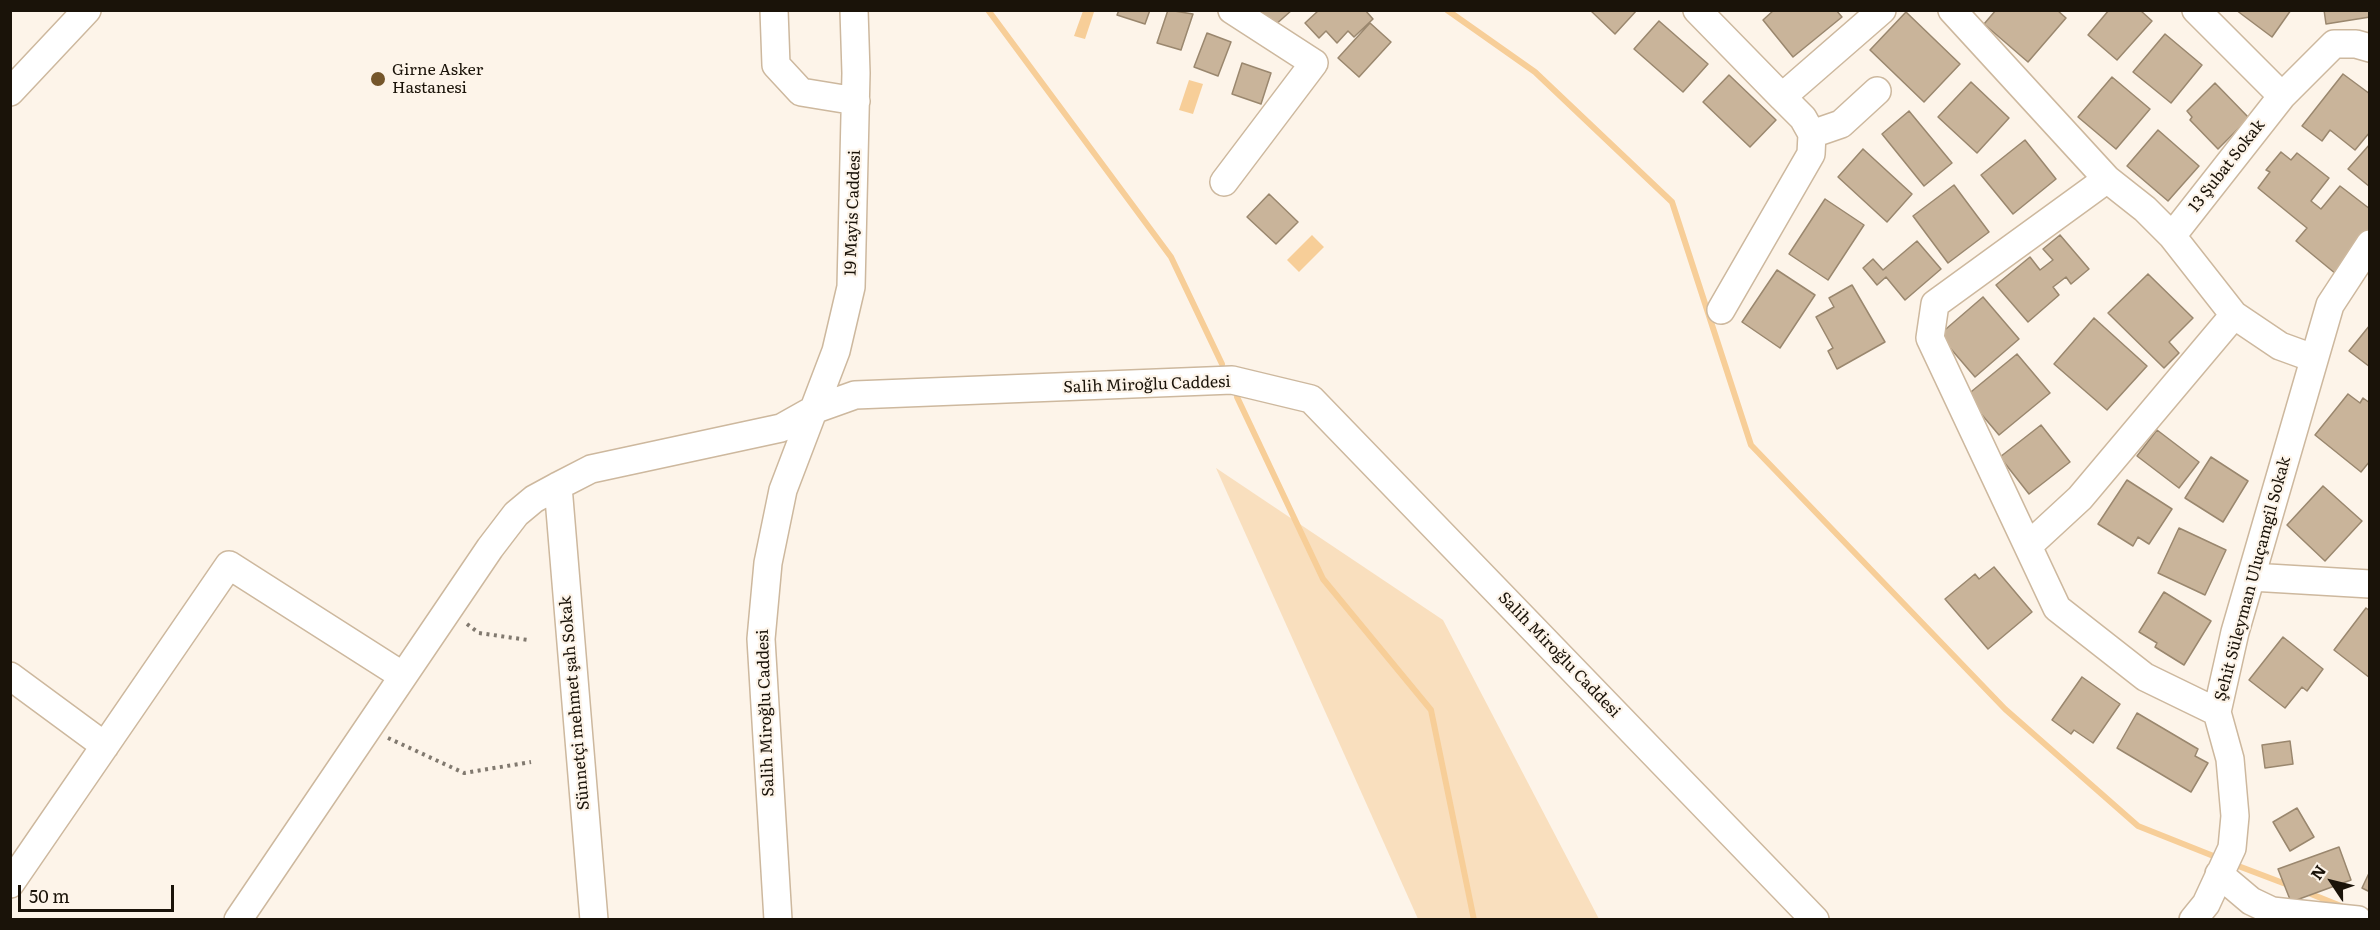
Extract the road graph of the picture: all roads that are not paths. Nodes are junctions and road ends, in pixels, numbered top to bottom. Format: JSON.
{"nodes":[{"id":1,"x":87,"y":10,"type":"edge"},
{"id":2,"x":774,"y":10,"type":"edge"},
{"id":3,"x":854,"y":10,"type":"edge"},
{"id":4,"x":1232,"y":10,"type":"edge"},
{"id":5,"x":1697,"y":10,"type":"edge"},
{"id":6,"x":1882,"y":10,"type":"edge"},
{"id":7,"x":1952,"y":10,"type":"edge"},
{"id":8,"x":2196,"y":10,"type":"edge"},
{"id":9,"x":2370,"y":48,"type":"edge"},
{"id":10,"x":1877,"y":91,"type":"dead end"},
{"id":11,"x":10,"y":92,"type":"edge"},
{"id":12,"x":2282,"y":96,"type":"junction"},
{"id":13,"x":1782,"y":97,"type":"junction"},
{"id":14,"x":856,"y":101,"type":"junction"},
{"id":15,"x":1812,"y":134,"type":"junction"},
{"id":16,"x":2107,"y":179,"type":"junction"},
{"id":17,"x":1224,"y":182,"type":"dead end"},
{"id":18,"x":2172,"y":236,"type":"junction"},
{"id":19,"x":2370,"y":244,"type":"edge"},
{"id":20,"x":1721,"y":310,"type":"dead end"},
{"id":21,"x":2234,"y":315,"type":"junction"},
{"id":22,"x":2313,"y":358,"type":"junction"},
{"id":23,"x":813,"y":410,"type":"junction"},
{"id":24,"x":558,"y":486,"type":"junction"},
{"id":25,"x":2028,"y":546,"type":"junction"},
{"id":26,"x":2251,"y":578,"type":"junction"},
{"id":27,"x":2370,"y":584,"type":"edge"},
{"id":28,"x":10,"y":676,"type":"edge"},
{"id":29,"x":403,"y":676,"type":"junction"},
{"id":30,"x":2217,"y":712,"type":"junction"},
{"id":31,"x":105,"y":746,"type":"junction"},
{"id":32,"x":2219,"y":874,"type":"junction"},
{"id":33,"x":10,"y":884,"type":"edge"},
{"id":34,"x":238,"y":920,"type":"edge"},
{"id":35,"x":594,"y":920,"type":"edge"},
{"id":36,"x":778,"y":920,"type":"edge"},
{"id":37,"x":1815,"y":920,"type":"edge"},
{"id":38,"x":2193,"y":920,"type":"edge"},
{"id":39,"x":2358,"y":920,"type":"edge"}],
"edges":[{"from":1,"to":11,"type":"street"},
{"from":2,"to":14,"type":"street"},
{"from":3,"to":14,"type":"street","name":"19 Mayis Caddesi"},
{"from":4,"to":17,"type":"street"},
{"from":5,"to":13,"type":"street"},
{"from":6,"to":13,"type":"street"},
{"from":7,"to":16,"type":"street"},
{"from":8,"to":12,"type":"street"},
{"from":9,"to":12,"type":"street","name":"13 Şubat Sokak"},
{"from":10,"to":15,"type":"street"},
{"from":12,"to":18,"type":"street","name":"13 Şubat Sokak"},
{"from":13,"to":15,"type":"street"},
{"from":14,"to":23,"type":"street","name":"19 Mayis Caddesi"},
{"from":15,"to":20,"type":"street"},
{"from":16,"to":18,"type":"street"},
{"from":16,"to":25,"type":"street"},
{"from":18,"to":21,"type":"street"},
{"from":19,"to":22,"type":"street","name":"Şehit Süleyman Uluçamgil Sokak"},
{"from":21,"to":22,"type":"street"},
{"from":21,"to":25,"type":"street"},
{"from":22,"to":26,"type":"street","name":"Şehit Süleyman Uluçamgil Sokak"},
{"from":23,"to":24,"type":"street"},
{"from":23,"to":36,"type":"street","name":"Salih Miroğlu Caddesi"},
{"from":23,"to":37,"type":"street","name":"Salih Miroğlu Caddesi"},
{"from":24,"to":29,"type":"street"},
{"from":24,"to":35,"type":"street","name":"Sünnetçi mehmet şah Sokak"},
{"from":25,"to":30,"type":"street"},
{"from":26,"to":27,"type":"street"},
{"from":26,"to":30,"type":"street","name":"Şehit Süleyman Uluçamgil Sokak"},
{"from":28,"to":31,"type":"street"},
{"from":29,"to":31,"type":"street"},
{"from":29,"to":34,"type":"street"},
{"from":30,"to":32,"type":"street","name":"Şehit Süleyman Uluçamgil Sokak"},
{"from":31,"to":33,"type":"street"},
{"from":32,"to":38,"type":"street","name":"Şehit Süleyman Uluçamgil Sokak"},
{"from":32,"to":39,"type":"street"}]}
